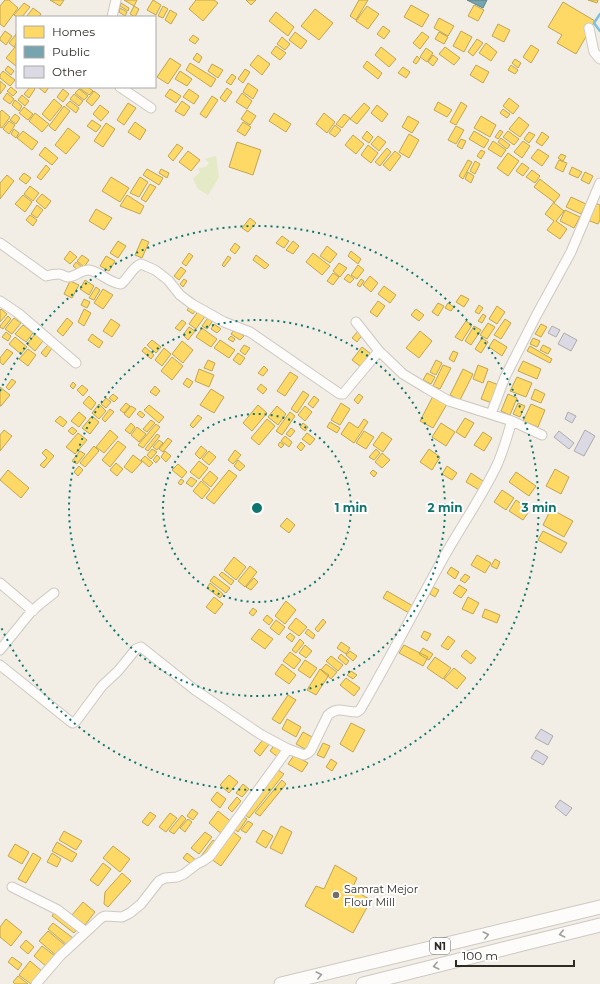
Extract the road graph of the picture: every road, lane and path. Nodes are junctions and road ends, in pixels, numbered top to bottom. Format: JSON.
{"nodes":[{"id":1,"x":116,"y":0,"type":"edge"},
{"id":2,"x":112,"y":16,"type":"edge"},
{"id":3,"x":589,"y":28,"type":"dead end"},
{"id":4,"x":600,"y":59,"type":"edge"},
{"id":5,"x":121,"y":88,"type":"edge"},
{"id":6,"x":151,"y":108,"type":"dead end"},
{"id":7,"x":600,"y":183,"type":"edge"},
{"id":8,"x":0,"y":243,"type":"edge"},
{"id":9,"x":0,"y":300,"type":"edge"},
{"id":10,"x":356,"y":322,"type":"dead end"},
{"id":11,"x":379,"y":351,"type":"junction"},
{"id":12,"x":76,"y":363,"type":"dead end"},
{"id":13,"x":491,"y":414,"type":"junction"},
{"id":14,"x":512,"y":421,"type":"junction"},
{"id":15,"x":542,"y":435,"type":"dead end"},
{"id":16,"x":0,"y":583,"type":"edge"},
{"id":17,"x":54,"y":593,"type":"dead end"},
{"id":18,"x":33,"y":611,"type":"junction"},
{"id":19,"x":0,"y":650,"type":"edge"},
{"id":20,"x":0,"y":665,"type":"edge"},
{"id":21,"x":288,"y":749,"type":"junction"},
{"id":22,"x":12,"y":887,"type":"dead end"},
{"id":23,"x":600,"y":907,"type":"edge"},
{"id":24,"x":600,"y":925,"type":"edge"},
{"id":25,"x":86,"y":932,"type":"junction"},
{"id":26,"x":36,"y":984,"type":"edge"},
{"id":27,"x":281,"y":984,"type":"edge"},
{"id":28,"x":363,"y":984,"type":"edge"}],
"edges":[{"from":1,"to":2,"type":"street"},
{"from":3,"to":4,"type":"street"},
{"from":5,"to":6,"type":"street"},
{"from":7,"to":13,"type":"street"},
{"from":8,"to":11,"type":"street"},
{"from":9,"to":12,"type":"street"},
{"from":10,"to":11,"type":"street"},
{"from":11,"to":13,"type":"street"},
{"from":13,"to":14,"type":"street"},
{"from":14,"to":15,"type":"street"},
{"from":14,"to":21,"type":"street"},
{"from":16,"to":18,"type":"street"},
{"from":17,"to":18,"type":"street"},
{"from":18,"to":19,"type":"street"},
{"from":20,"to":21,"type":"street"},
{"from":21,"to":25,"type":"street"},
{"from":22,"to":25,"type":"street"},
{"from":27,"to":23,"type":"highway","number":"N1","one_way":true},
{"from":24,"to":28,"type":"highway","number":"N1","one_way":true},
{"from":25,"to":26,"type":"street"}]}
